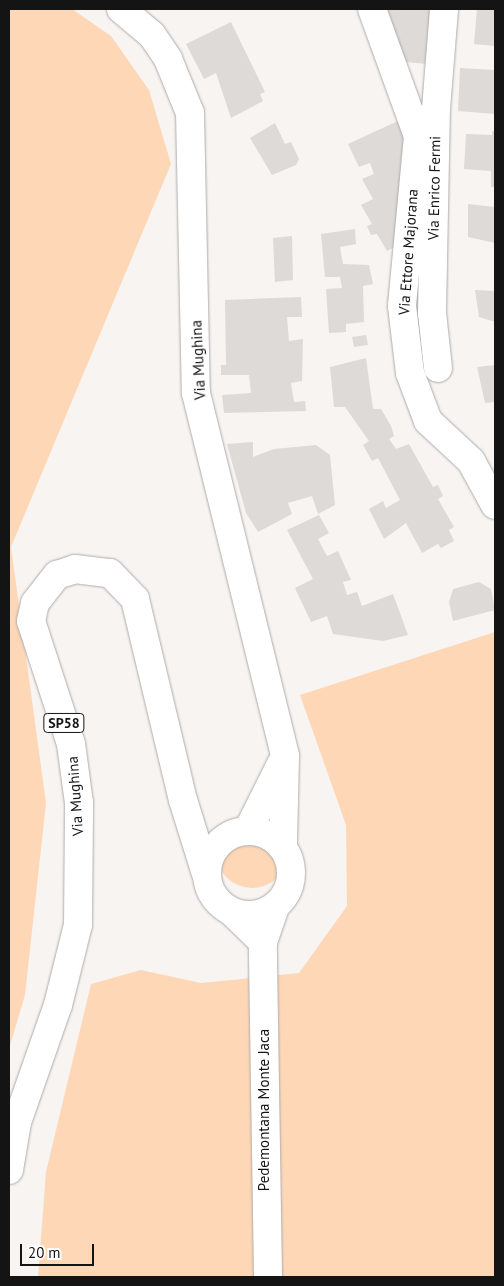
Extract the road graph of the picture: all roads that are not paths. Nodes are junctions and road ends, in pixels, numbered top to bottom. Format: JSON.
{"nodes":[{"id":1,"x":121,"y":9,"type":"edge"},
{"id":2,"x":372,"y":9,"type":"edge"},
{"id":3,"x":444,"y":9,"type":"edge"},
{"id":4,"x":438,"y":368,"type":"dead end"},
{"id":5,"x":495,"y":505,"type":"edge"},
{"id":6,"x":285,"y":756,"type":"junction"},
{"id":7,"x":183,"y":800,"type":"junction"},
{"id":8,"x":236,"y":834,"type":"junction"},
{"id":9,"x":283,"y":847,"type":"junction"},
{"id":10,"x":206,"y":874,"type":"junction"},
{"id":11,"x":275,"y":906,"type":"junction"},
{"id":12,"x":232,"y":912,"type":"junction"},
{"id":13,"x":263,"y":942,"type":"junction"},
{"id":14,"x":9,"y":1170,"type":"edge"},
{"id":15,"x":268,"y":1277,"type":"edge"}],
"edges":[{"from":1,"to":6,"type":"main road","name":"Via Mughina"},
{"from":2,"to":5,"type":"main road","name":"Via Ettore Majorana"},
{"from":3,"to":4,"type":"main road","name":"Via Enrico Fermi"},
{"from":6,"to":8,"type":"main road"},
{"from":6,"to":9,"type":"main road","name":"Via Mughina"},
{"from":7,"to":8,"type":"main road"},
{"from":7,"to":10,"type":"main road","name":"Via Mughina"},
{"from":7,"to":14,"type":"main road","name":"Via Mughina","number":"SP58"},
{"from":8,"to":9,"type":"main road"},
{"from":8,"to":10,"type":"main road"},
{"from":9,"to":11,"type":"main road"},
{"from":10,"to":12,"type":"main road"},
{"from":11,"to":12,"type":"main road"},
{"from":11,"to":13,"type":"main road","name":"Pedemontana Monte Jaca"},
{"from":12,"to":13,"type":"main road"},
{"from":13,"to":15,"type":"main road","name":"Pedemontana Monte Jaca"}]}
